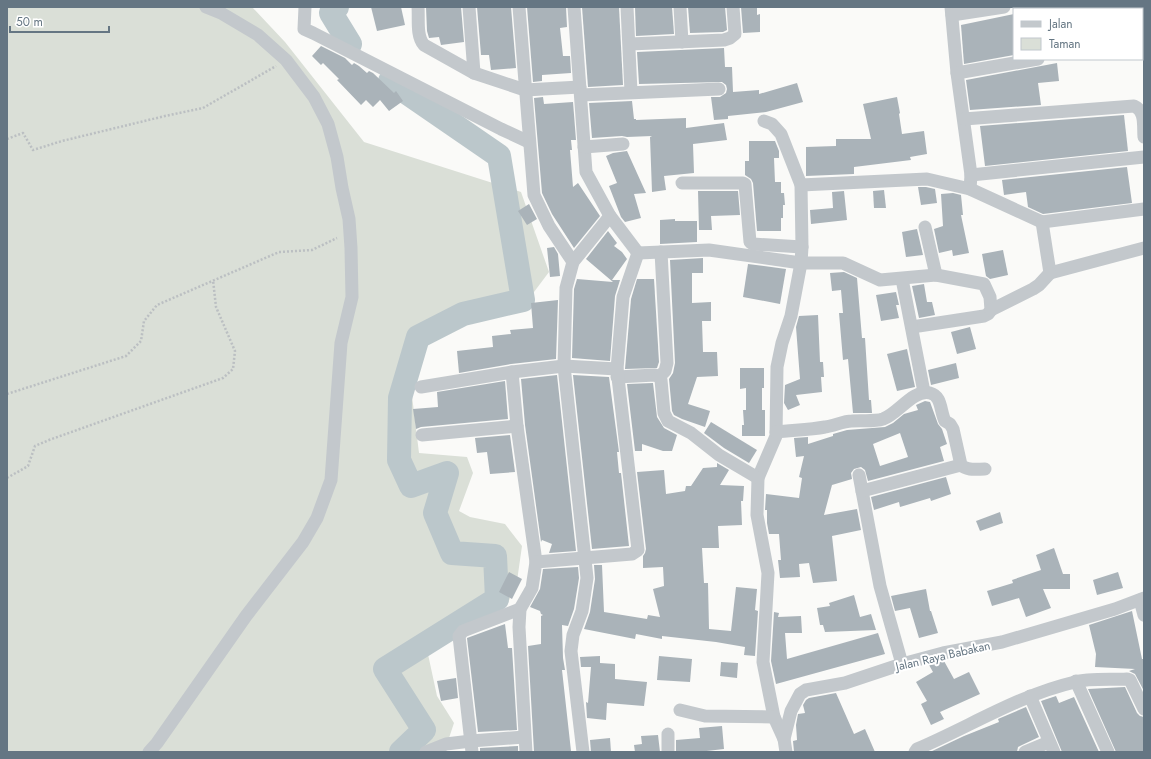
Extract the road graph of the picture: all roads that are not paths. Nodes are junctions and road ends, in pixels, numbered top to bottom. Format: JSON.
{"nodes":[{"id":1,"x":206,"y":7,"type":"edge"},
{"id":2,"x":305,"y":7,"type":"edge"},
{"id":3,"x":418,"y":7,"type":"edge"},
{"id":4,"x":469,"y":7,"type":"edge"},
{"id":5,"x":519,"y":7,"type":"edge"},
{"id":6,"x":574,"y":7,"type":"edge"},
{"id":7,"x":627,"y":7,"type":"edge"},
{"id":8,"x":680,"y":7,"type":"edge"},
{"id":9,"x":733,"y":7,"type":"edge"},
{"id":10,"x":1002,"y":7,"type":"edge"},
{"id":11,"x":951,"y":11,"type":"edge"},
{"id":12,"x":682,"y":42,"type":"junction"},
{"id":13,"x":630,"y":44,"type":"junction"},
{"id":14,"x":1032,"y":60,"type":"edge"},
{"id":15,"x":474,"y":73,"type":"junction"},
{"id":16,"x":956,"y":73,"type":"junction"},
{"id":17,"x":719,"y":89,"type":"dead end"},
{"id":18,"x":525,"y":90,"type":"junction"},
{"id":19,"x":580,"y":91,"type":"junction"},
{"id":20,"x":631,"y":92,"type":"junction"},
{"id":21,"x":964,"y":119,"type":"junction"},
{"id":22,"x":764,"y":120,"type":"dead end"},
{"id":23,"x":1144,"y":137,"type":"edge"},
{"id":24,"x":529,"y":142,"type":"junction"},
{"id":25,"x":623,"y":144,"type":"dead end"},
{"id":26,"x":584,"y":147,"type":"junction"},
{"id":27,"x":1144,"y":157,"type":"edge"},
{"id":28,"x":971,"y":175,"type":"junction"},
{"id":29,"x":682,"y":183,"type":"dead end"},
{"id":30,"x":801,"y":185,"type":"junction"},
{"id":31,"x":970,"y":189,"type":"junction"},
{"id":32,"x":1144,"y":209,"type":"edge"},
{"id":33,"x":610,"y":216,"type":"junction"},
{"id":34,"x":1042,"y":222,"type":"junction"},
{"id":35,"x":925,"y":227,"type":"dead end"},
{"id":36,"x":802,"y":247,"type":"junction"},
{"id":37,"x":1144,"y":248,"type":"edge"},
{"id":38,"x":661,"y":252,"type":"junction"},
{"id":39,"x":638,"y":253,"type":"junction"},
{"id":40,"x":573,"y":262,"type":"junction"},
{"id":41,"x":801,"y":262,"type":"junction"},
{"id":42,"x":1050,"y":274,"type":"junction"},
{"id":43,"x":936,"y":275,"type":"junction"},
{"id":44,"x":902,"y":279,"type":"junction"},
{"id":45,"x":991,"y":310,"type":"junction"},
{"id":46,"x":912,"y":327,"type":"junction"},
{"id":47,"x":564,"y":366,"type":"junction"},
{"id":48,"x":512,"y":372,"type":"junction"},
{"id":49,"x":617,"y":373,"type":"junction"},
{"id":50,"x":659,"y":377,"type":"junction"},
{"id":51,"x":422,"y":387,"type":"dead end"},
{"id":52,"x":924,"y":392,"type":"junction"},
{"id":53,"x":517,"y":426,"type":"junction"},
{"id":54,"x":776,"y":432,"type":"junction"},
{"id":55,"x":422,"y":435,"type":"dead end"},
{"id":56,"x":961,"y":465,"type":"junction"},
{"id":57,"x":985,"y":469,"type":"dead end"},
{"id":58,"x":859,"y":475,"type":"dead end"},
{"id":59,"x":758,"y":478,"type":"junction"},
{"id":60,"x":862,"y":491,"type":"junction"},
{"id":61,"x":585,"y":558,"type":"junction"},
{"id":62,"x":536,"y":562,"type":"junction"},
{"id":63,"x":1142,"y":599,"type":"edge"},
{"id":64,"x":520,"y":609,"type":"junction"},
{"id":65,"x":1144,"y":615,"type":"edge"},
{"id":66,"x":902,"y":664,"type":"junction"},
{"id":67,"x":1076,"y":681,"type":"junction"},
{"id":68,"x":1030,"y":696,"type":"junction"},
{"id":69,"x":1144,"y":709,"type":"edge"},
{"id":70,"x":680,"y":710,"type":"dead end"},
{"id":71,"x":774,"y":717,"type":"junction"},
{"id":72,"x":668,"y":734,"type":"dead end"},
{"id":73,"x":524,"y":737,"type":"junction"},
{"id":74,"x":471,"y":746,"type":"edge"},
{"id":75,"x":785,"y":746,"type":"edge"},
{"id":76,"x":1052,"y":747,"type":"edge"},
{"id":77,"x":149,"y":752,"type":"edge"},
{"id":78,"x":426,"y":752,"type":"edge"},
{"id":79,"x":526,"y":752,"type":"edge"},
{"id":80,"x":582,"y":752,"type":"edge"},
{"id":81,"x":668,"y":752,"type":"edge"},
{"id":82,"x":915,"y":752,"type":"edge"},
{"id":83,"x":1025,"y":752,"type":"edge"},
{"id":84,"x":1108,"y":752,"type":"edge"}],
"edges":[{"from":1,"to":77,"type":"street"},
{"from":2,"to":24,"type":"street"},
{"from":3,"to":15,"type":"street"},
{"from":4,"to":15,"type":"street"},
{"from":5,"to":18,"type":"street"},
{"from":6,"to":19,"type":"street"},
{"from":7,"to":13,"type":"street"},
{"from":8,"to":12,"type":"street"},
{"from":9,"to":12,"type":"street"},
{"from":10,"to":11,"type":"street"},
{"from":11,"to":16,"type":"street"},
{"from":12,"to":13,"type":"street"},
{"from":13,"to":20,"type":"street"},
{"from":14,"to":16,"type":"street"},
{"from":15,"to":18,"type":"street"},
{"from":16,"to":21,"type":"street"},
{"from":17,"to":20,"type":"street"},
{"from":18,"to":19,"type":"street"},
{"from":18,"to":24,"type":"street"},
{"from":19,"to":20,"type":"street"},
{"from":19,"to":26,"type":"street"},
{"from":21,"to":23,"type":"street"},
{"from":21,"to":28,"type":"street"},
{"from":22,"to":30,"type":"street"},
{"from":24,"to":40,"type":"street"},
{"from":25,"to":26,"type":"street"},
{"from":26,"to":33,"type":"street"},
{"from":27,"to":28,"type":"street"},
{"from":28,"to":31,"type":"street"},
{"from":29,"to":36,"type":"street"},
{"from":30,"to":31,"type":"street"},
{"from":30,"to":36,"type":"street"},
{"from":31,"to":34,"type":"street"},
{"from":32,"to":34,"type":"street"},
{"from":33,"to":39,"type":"street"},
{"from":33,"to":40,"type":"street"},
{"from":34,"to":42,"type":"street"},
{"from":35,"to":43,"type":"street"},
{"from":36,"to":41,"type":"street"},
{"from":37,"to":42,"type":"street"},
{"from":38,"to":39,"type":"street"},
{"from":38,"to":41,"type":"street"},
{"from":38,"to":50,"type":"street"},
{"from":39,"to":49,"type":"street"},
{"from":40,"to":47,"type":"street"},
{"from":41,"to":44,"type":"street"},
{"from":41,"to":54,"type":"street"},
{"from":42,"to":45,"type":"street"},
{"from":43,"to":44,"type":"street"},
{"from":43,"to":45,"type":"street"},
{"from":44,"to":46,"type":"street"},
{"from":45,"to":46,"type":"street"},
{"from":46,"to":52,"type":"street"},
{"from":47,"to":48,"type":"street"},
{"from":47,"to":49,"type":"street"},
{"from":47,"to":61,"type":"street"},
{"from":48,"to":51,"type":"street"},
{"from":48,"to":53,"type":"street"},
{"from":49,"to":50,"type":"street"},
{"from":49,"to":61,"type":"street"},
{"from":50,"to":59,"type":"street"},
{"from":52,"to":54,"type":"street"},
{"from":52,"to":56,"type":"street"},
{"from":53,"to":55,"type":"street"},
{"from":53,"to":62,"type":"street"},
{"from":54,"to":59,"type":"street"},
{"from":56,"to":57,"type":"street"},
{"from":56,"to":60,"type":"street"},
{"from":58,"to":60,"type":"street"},
{"from":59,"to":71,"type":"street"},
{"from":60,"to":66,"type":"street"},
{"from":61,"to":62,"type":"street"},
{"from":61,"to":80,"type":"street"},
{"from":62,"to":64,"type":"street"},
{"from":63,"to":65,"type":"street"},
{"from":63,"to":66,"type":"street","name":"Jalan Raya Babakan"},
{"from":64,"to":73,"type":"street"},
{"from":64,"to":74,"type":"street"},
{"from":66,"to":75,"type":"street","name":"Jalan Raya Babakan"},
{"from":67,"to":68,"type":"street"},
{"from":67,"to":69,"type":"street"},
{"from":67,"to":84,"type":"street"},
{"from":68,"to":76,"type":"street"},
{"from":68,"to":82,"type":"street"},
{"from":70,"to":71,"type":"street"},
{"from":71,"to":75,"type":"street"},
{"from":72,"to":81,"type":"street"},
{"from":73,"to":74,"type":"street"},
{"from":73,"to":79,"type":"street"},
{"from":74,"to":78,"type":"street"},
{"from":76,"to":83,"type":"street"}]}
